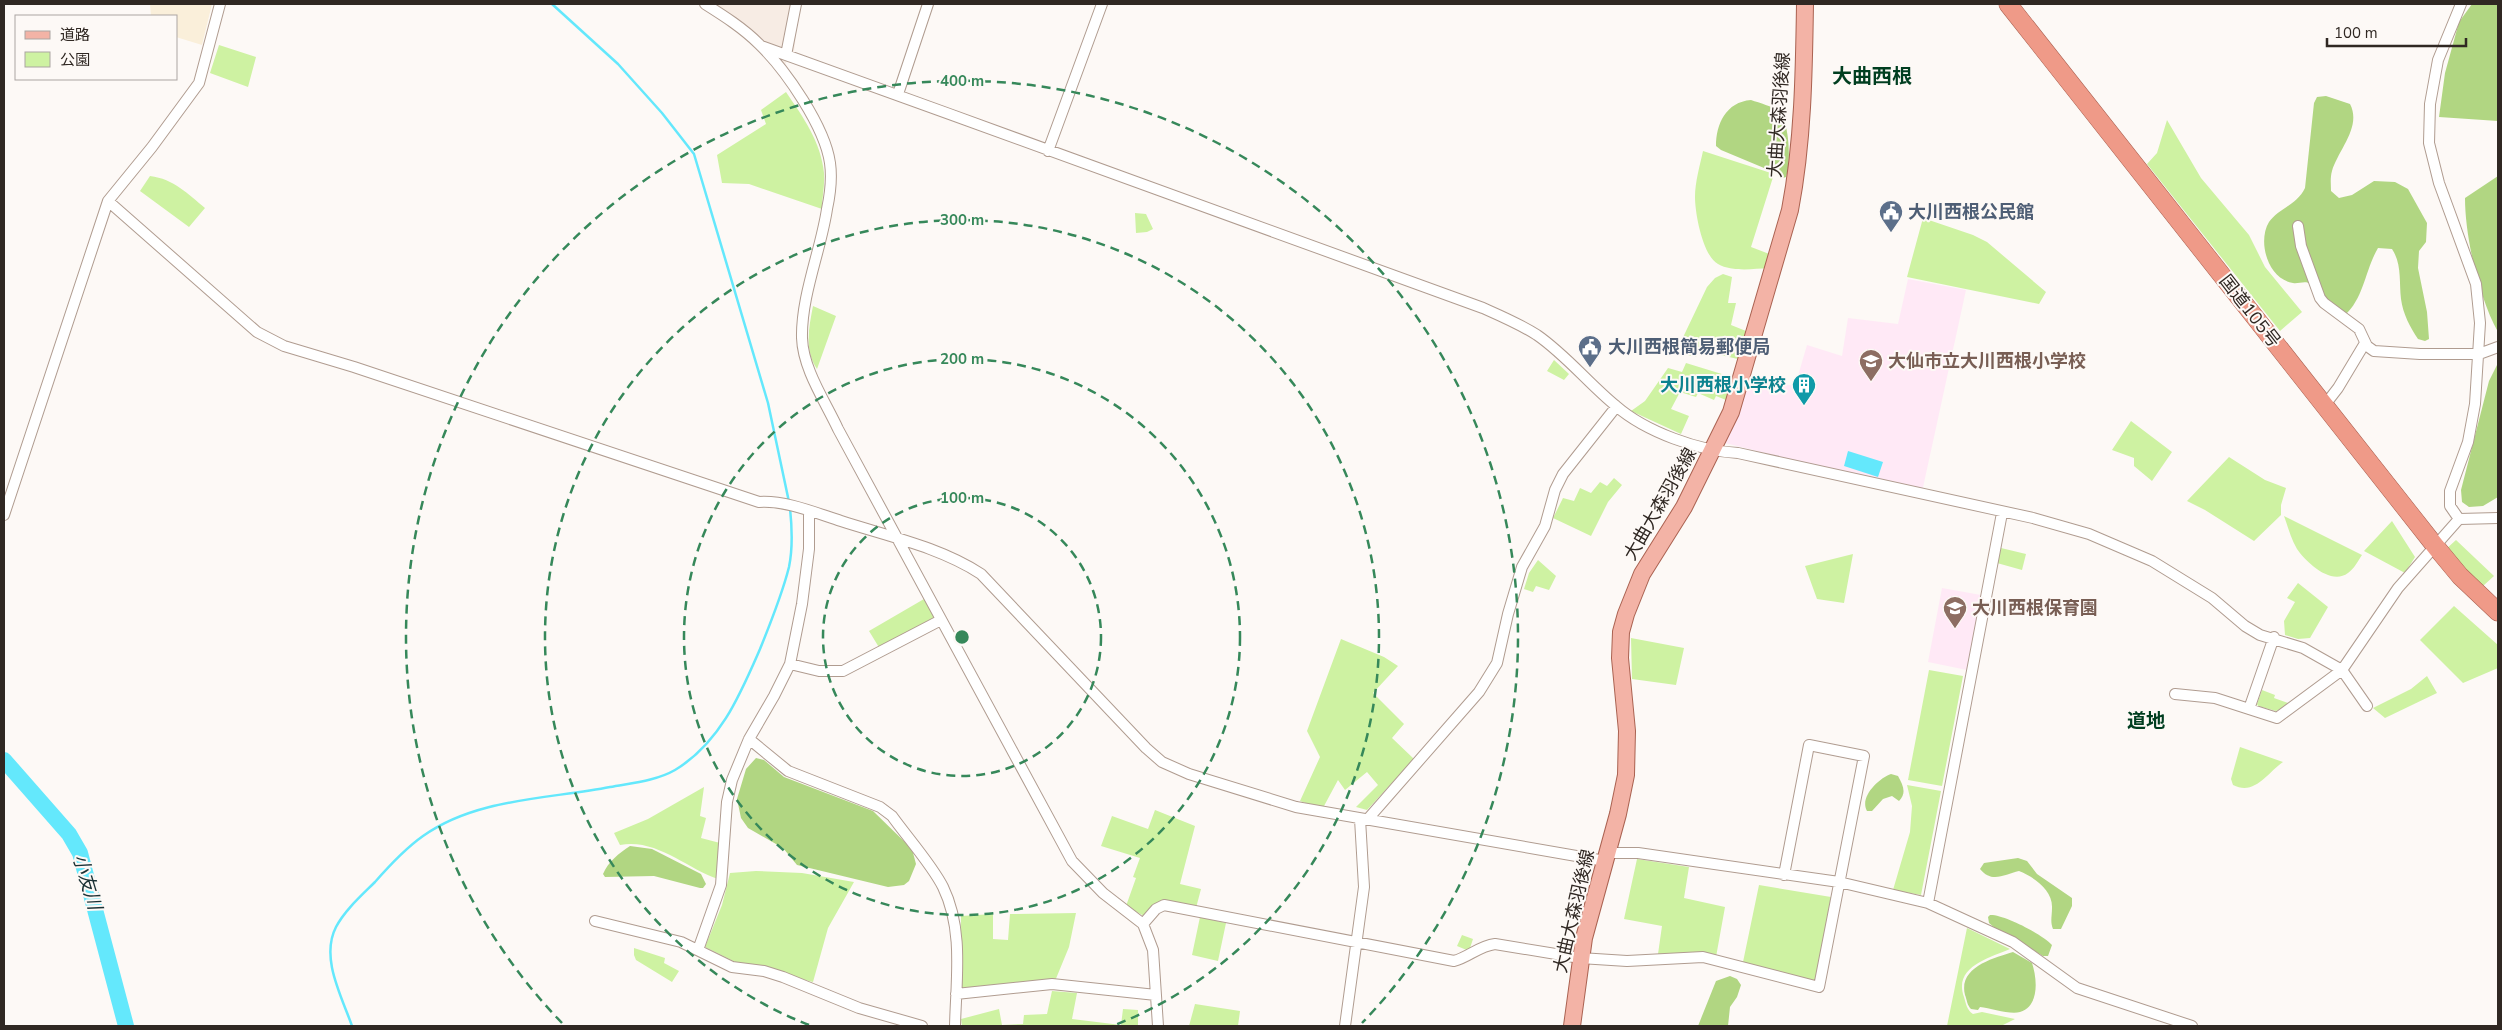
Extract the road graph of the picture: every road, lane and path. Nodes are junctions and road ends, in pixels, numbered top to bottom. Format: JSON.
{"nodes":[{"id":1,"x":220,"y":4,"type":"edge"},
{"id":2,"x":705,"y":4,"type":"edge"},
{"id":3,"x":796,"y":4,"type":"edge"},
{"id":4,"x":928,"y":4,"type":"edge"},
{"id":5,"x":1102,"y":4,"type":"edge"},
{"id":6,"x":1805,"y":4,"type":"edge"},
{"id":7,"x":2008,"y":4,"type":"edge"},
{"id":8,"x":2461,"y":4,"type":"edge"},
{"id":9,"x":761,"y":46,"type":"junction"},
{"id":10,"x":786,"y":55,"type":"junction"},
{"id":11,"x":898,"y":94,"type":"junction"},
{"id":12,"x":1048,"y":151,"type":"junction"},
{"id":13,"x":108,"y":201,"type":"junction"},
{"id":14,"x":2298,"y":226,"type":"dead end"},
{"id":15,"x":2365,"y":342,"type":"junction"},
{"id":16,"x":2498,"y":347,"type":"edge"},
{"id":17,"x":2479,"y":354,"type":"junction"},
{"id":18,"x":2324,"y":406,"type":"junction"},
{"id":19,"x":1616,"y":407,"type":"junction"},
{"id":20,"x":1713,"y":452,"type":"junction"},
{"id":21,"x":808,"y":511,"type":"junction"},
{"id":22,"x":2002,"y":513,"type":"junction"},
{"id":23,"x":4,"y":515,"type":"edge"},
{"id":24,"x":2498,"y":518,"type":"edge"},
{"id":25,"x":2459,"y":519,"type":"junction"},
{"id":26,"x":898,"y":539,"type":"junction"},
{"id":27,"x":2436,"y":548,"type":"junction"},
{"id":28,"x":2498,"y":612,"type":"edge"},
{"id":29,"x":941,"y":620,"type":"junction"},
{"id":30,"x":2274,"y":637,"type":"junction"},
{"id":31,"x":790,"y":664,"type":"junction"},
{"id":32,"x":2342,"y":670,"type":"junction"},
{"id":33,"x":2175,"y":694,"type":"dead end"},
{"id":34,"x":2367,"y":706,"type":"dead end"},
{"id":35,"x":2249,"y":709,"type":"junction"},
{"id":36,"x":749,"y":739,"type":"junction"},
{"id":37,"x":1364,"y":819,"type":"junction"},
{"id":38,"x":1606,"y":857,"type":"junction"},
{"id":39,"x":1784,"y":876,"type":"junction"},
{"id":40,"x":1838,"y":882,"type":"junction"},
{"id":41,"x":1928,"y":903,"type":"junction"},
{"id":42,"x":595,"y":921,"type":"dead end"},
{"id":43,"x":1143,"y":924,"type":"junction"},
{"id":44,"x":1356,"y":943,"type":"junction"},
{"id":45,"x":698,"y":950,"type":"junction"},
{"id":46,"x":1580,"y":958,"type":"junction"},
{"id":47,"x":956,"y":994,"type":"junction"},
{"id":48,"x":1156,"y":995,"type":"junction"},
{"id":49,"x":922,"y":1026,"type":"edge"},
{"id":50,"x":955,"y":1026,"type":"edge"},
{"id":51,"x":1158,"y":1026,"type":"edge"},
{"id":52,"x":1345,"y":1026,"type":"edge"},
{"id":53,"x":1572,"y":1026,"type":"edge"},
{"id":54,"x":2192,"y":1026,"type":"edge"}],
"edges":[{"from":1,"to":13,"type":"street"},
{"from":2,"to":9,"type":"street"},
{"from":3,"to":10,"type":"street"},
{"from":4,"to":11,"type":"street"},
{"from":5,"to":12,"type":"street"},
{"from":6,"to":20,"type":"main road","name":"大曲大森羽後線"},
{"from":7,"to":18,"type":"highway","name":"国道105号"},
{"from":8,"to":17,"type":"street"},
{"from":9,"to":10,"type":"street"},
{"from":9,"to":26,"type":"street"},
{"from":10,"to":11,"type":"street"},
{"from":11,"to":12,"type":"street"},
{"from":12,"to":19,"type":"street"},
{"from":13,"to":21,"type":"street"},
{"from":13,"to":23,"type":"street"},
{"from":14,"to":15,"type":"street"},
{"from":15,"to":17,"type":"street"},
{"from":15,"to":18,"type":"street"},
{"from":16,"to":17,"type":"street"},
{"from":17,"to":25,"type":"street"},
{"from":18,"to":27,"type":"highway","name":"国道105号"},
{"from":19,"to":20,"type":"street"},
{"from":19,"to":37,"type":"street"},
{"from":20,"to":22,"type":"street"},
{"from":20,"to":38,"type":"main road","name":"大曲大森羽後線"},
{"from":21,"to":26,"type":"street"},
{"from":21,"to":31,"type":"street"},
{"from":22,"to":30,"type":"street"},
{"from":22,"to":41,"type":"street"},
{"from":24,"to":25,"type":"street"},
{"from":25,"to":27,"type":"street"},
{"from":26,"to":29,"type":"street"},
{"from":26,"to":37,"type":"street"},
{"from":27,"to":28,"type":"highway","name":"国道105号"},
{"from":27,"to":32,"type":"street"},
{"from":29,"to":31,"type":"street"},
{"from":29,"to":43,"type":"street"},
{"from":30,"to":32,"type":"street"},
{"from":30,"to":35,"type":"street"},
{"from":31,"to":36,"type":"street"},
{"from":32,"to":34,"type":"street"},
{"from":32,"to":35,"type":"street"},
{"from":33,"to":35,"type":"street"},
{"from":36,"to":45,"type":"street"},
{"from":36,"to":47,"type":"street"},
{"from":37,"to":38,"type":"street"},
{"from":37,"to":44,"type":"street"},
{"from":38,"to":39,"type":"street"},
{"from":38,"to":46,"type":"main road","name":"大曲大森羽後線"},
{"from":39,"to":40,"type":"street"},
{"from":39,"to":40,"type":"street"},
{"from":40,"to":41,"type":"street"},
{"from":40,"to":46,"type":"street"},
{"from":41,"to":54,"type":"street"},
{"from":42,"to":45,"type":"street"},
{"from":43,"to":44,"type":"street"},
{"from":43,"to":48,"type":"street"},
{"from":44,"to":46,"type":"street"},
{"from":44,"to":52,"type":"street"},
{"from":45,"to":49,"type":"street"},
{"from":46,"to":53,"type":"main road","name":"大曲大森羽後線"},
{"from":47,"to":48,"type":"street"},
{"from":47,"to":50,"type":"street"},
{"from":48,"to":51,"type":"street"}]}
